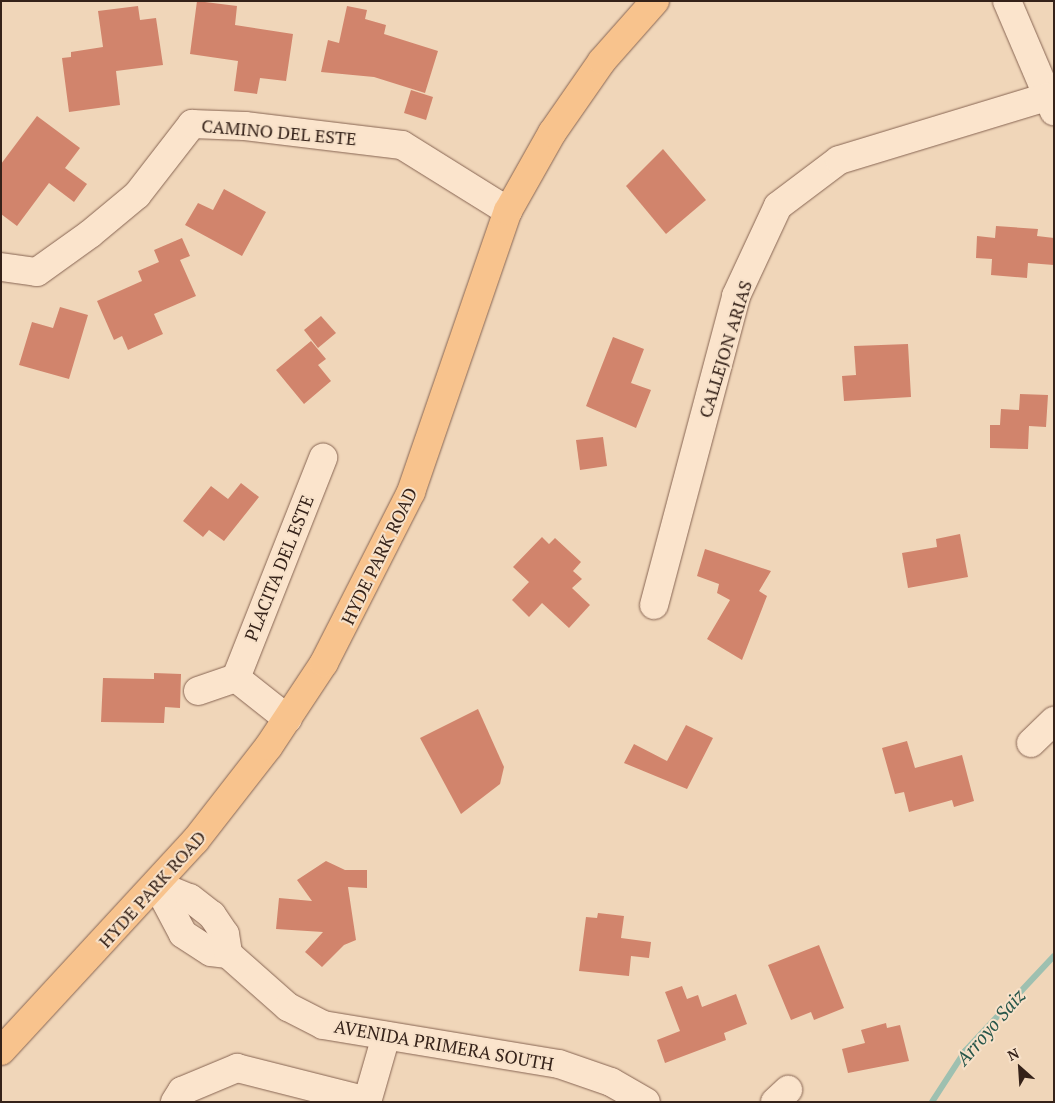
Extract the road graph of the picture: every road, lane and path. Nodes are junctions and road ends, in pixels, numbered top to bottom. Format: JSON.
{"nodes":[{"id":1,"x":655,"y":1,"type":"edge"},
{"id":2,"x":1007,"y":1,"type":"edge"},
{"id":3,"x":1050,"y":104,"type":"edge"},
{"id":4,"x":508,"y":211,"type":"junction"},
{"id":5,"x":1,"y":267,"type":"edge"},
{"id":6,"x":323,"y":458,"type":"dead end"},
{"id":7,"x":654,"y":605,"type":"dead end"},
{"id":8,"x":236,"y":678,"type":"junction"},
{"id":9,"x":198,"y":691,"type":"dead end"},
{"id":10,"x":288,"y":719,"type":"junction"},
{"id":11,"x":1054,"y":721,"type":"edge"},
{"id":12,"x":1031,"y":743,"type":"dead end"},
{"id":13,"x":157,"y":885,"type":"junction"},
{"id":14,"x":386,"y":1036,"type":"junction"},
{"id":15,"x":1,"y":1051,"type":"edge"},
{"id":16,"x":175,"y":1102,"type":"edge"},
{"id":17,"x":367,"y":1102,"type":"edge"},
{"id":18,"x":646,"y":1102,"type":"edge"}],
"edges":[{"from":1,"to":4,"type":"main road","name":"HYDE PARK ROAD"},
{"from":2,"to":3,"type":"street"},
{"from":3,"to":7,"type":"street","name":"CALLEJON ARIAS"},
{"from":4,"to":5,"type":"street","name":"CAMINO DEL ESTE"},
{"from":4,"to":10,"type":"main road","name":"HYDE PARK ROAD"},
{"from":6,"to":8,"type":"street","name":"PLACITA DEL ESTE"},
{"from":8,"to":9,"type":"street"},
{"from":8,"to":10,"type":"street"},
{"from":10,"to":13,"type":"main road","name":"HYDE PARK ROAD"},
{"from":11,"to":12,"type":"street"},
{"from":13,"to":14,"type":"street","name":"AVENIDA PRIMERA SOUTH"},
{"from":13,"to":15,"type":"main road","name":"HYDE PARK ROAD"},
{"from":14,"to":17,"type":"street"},
{"from":14,"to":18,"type":"street","name":"AVENIDA PRIMERA SOUTH"},
{"from":16,"to":17,"type":"street"}]}
